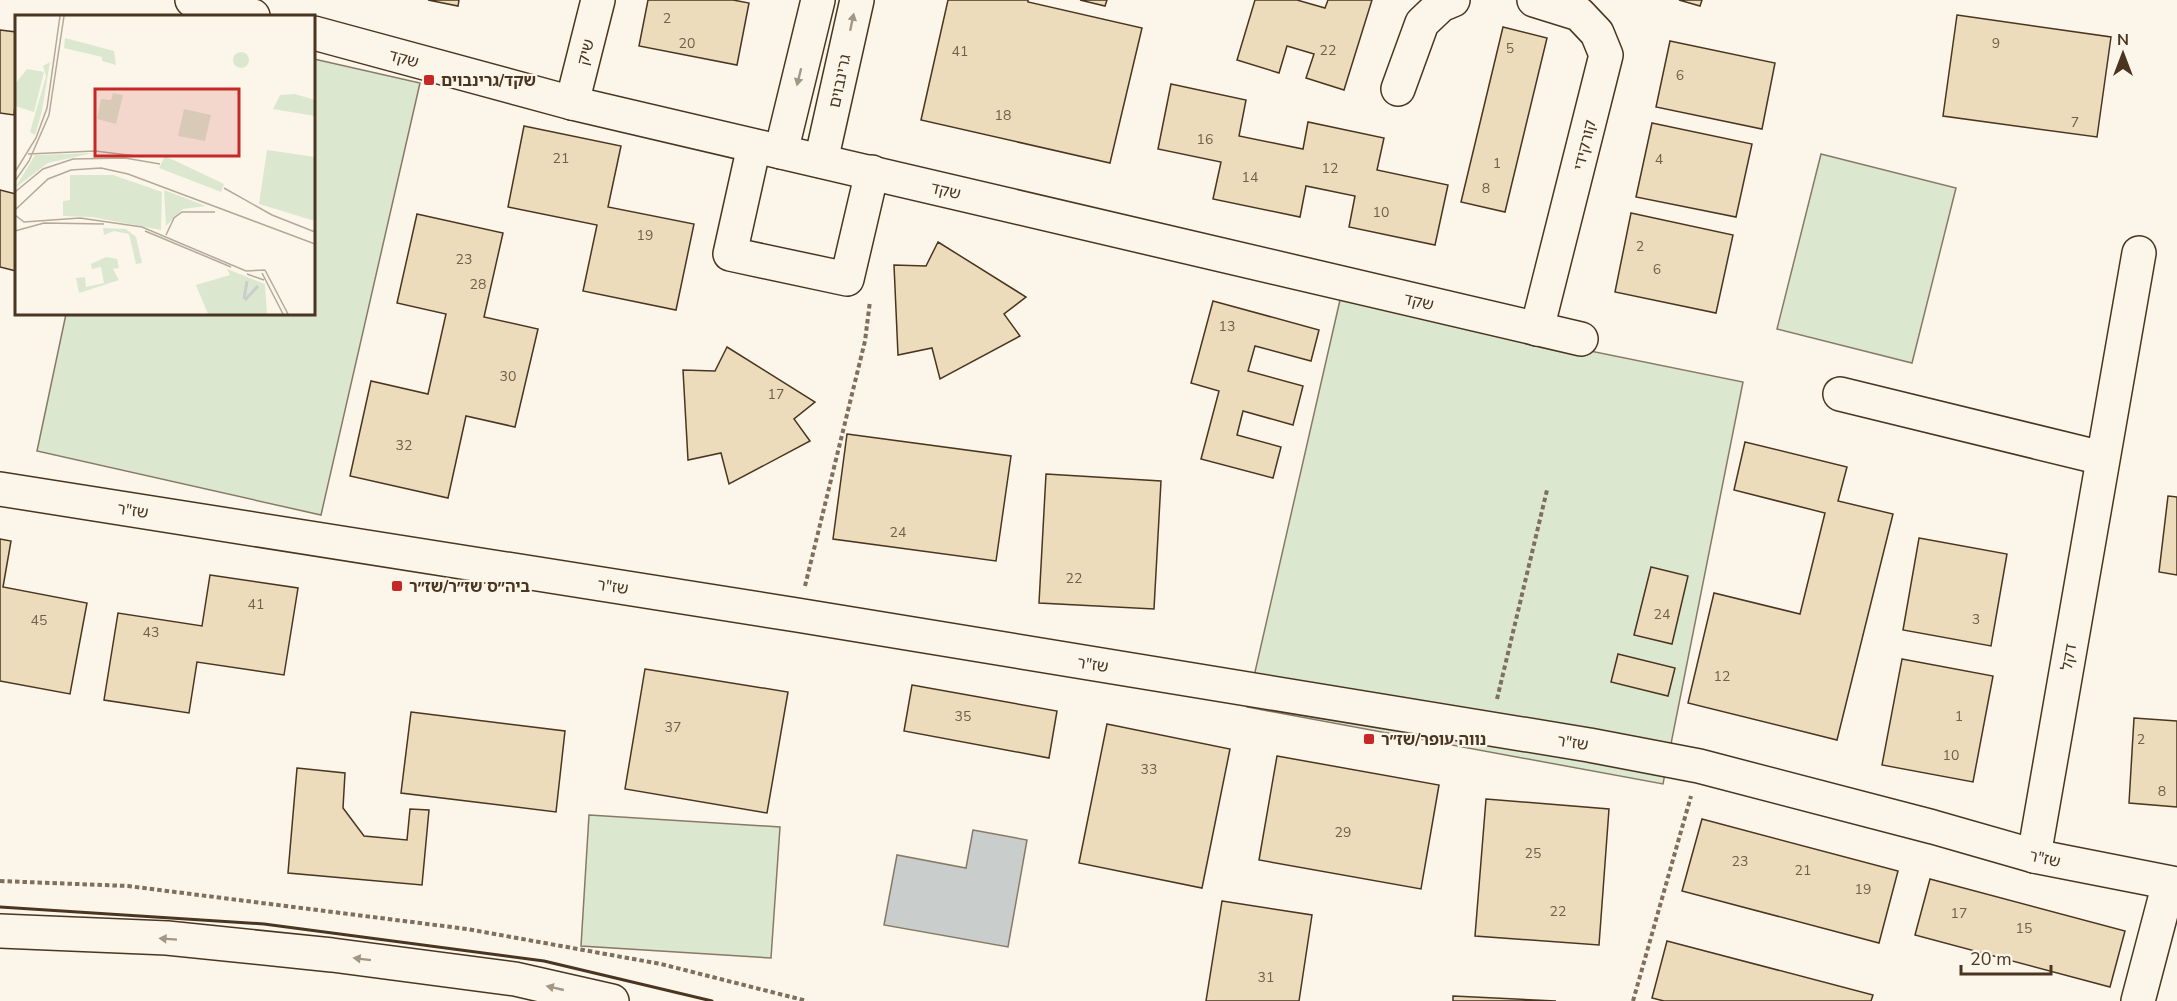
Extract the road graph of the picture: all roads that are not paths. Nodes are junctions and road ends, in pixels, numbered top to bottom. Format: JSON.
{"nodes":[{"id":1,"x":192,"y":0,"type":"edge"},
{"id":2,"x":598,"y":0,"type":"edge"},
{"id":3,"x":818,"y":0,"type":"edge"},
{"id":4,"x":856,"y":0,"type":"edge"},
{"id":5,"x":1453,"y":0,"type":"edge"},
{"id":6,"x":1534,"y":0,"type":"edge"},
{"id":7,"x":249,"y":15,"type":"edge"},
{"id":8,"x":315,"y":33,"type":"edge"},
{"id":9,"x":1398,"y":89,"type":"dead end"},
{"id":10,"x":572,"y":103,"type":"junction"},
{"id":11,"x":768,"y":149,"type":"junction"},
{"id":12,"x":821,"y":161,"type":"junction"},
{"id":13,"x":872,"y":172,"type":"junction"},
{"id":14,"x":2139,"y":253,"type":"dead end"},
{"id":15,"x":1537,"y":329,"type":"junction"},
{"id":16,"x":1581,"y":339,"type":"dead end"},
{"id":17,"x":1840,"y":394,"type":"dead end"},
{"id":18,"x":2102,"y":458,"type":"junction"},
{"id":19,"x":0,"y":489,"type":"edge"},
{"id":20,"x":2034,"y":856,"type":"junction"},
{"id":21,"x":2171,"y":897,"type":"edge"},
{"id":22,"x":0,"y":931,"type":"edge"},
{"id":23,"x":612,"y":1001,"type":"edge"},
{"id":24,"x":2138,"y":1001,"type":"edge"}],
"edges":[{"from":1,"to":7,"type":"main road"},
{"from":2,"to":10,"type":"main road","name":"שיק"},
{"from":3,"to":11,"type":"main road","one_way":true},
{"from":12,"to":4,"type":"main road","name":"גרינבוים","one_way":true},
{"from":5,"to":9,"type":"main road"},
{"from":6,"to":15,"type":"main road","name":"קורקידי"},
{"from":8,"to":10,"type":"main road","name":"שקד"},
{"from":10,"to":11,"type":"main road","name":"שקד"},
{"from":11,"to":12,"type":"main road","name":"שקד"},
{"from":11,"to":13,"type":"main road"},
{"from":12,"to":13,"type":"main road","name":"שקד"},
{"from":13,"to":15,"type":"main road","name":"שקד"},
{"from":14,"to":18,"type":"main road","name":"דקל"},
{"from":15,"to":16,"type":"main road","name":"שקד"},
{"from":17,"to":18,"type":"main road"},
{"from":18,"to":20,"type":"main road","name":"דקל"},
{"from":19,"to":20,"type":"main road","name":"שז\"ר"},
{"from":20,"to":21,"type":"main road","name":"שז\"ר"},
{"from":21,"to":24,"type":"main road"},
{"from":23,"to":22,"type":"main road","one_way":true}]}
